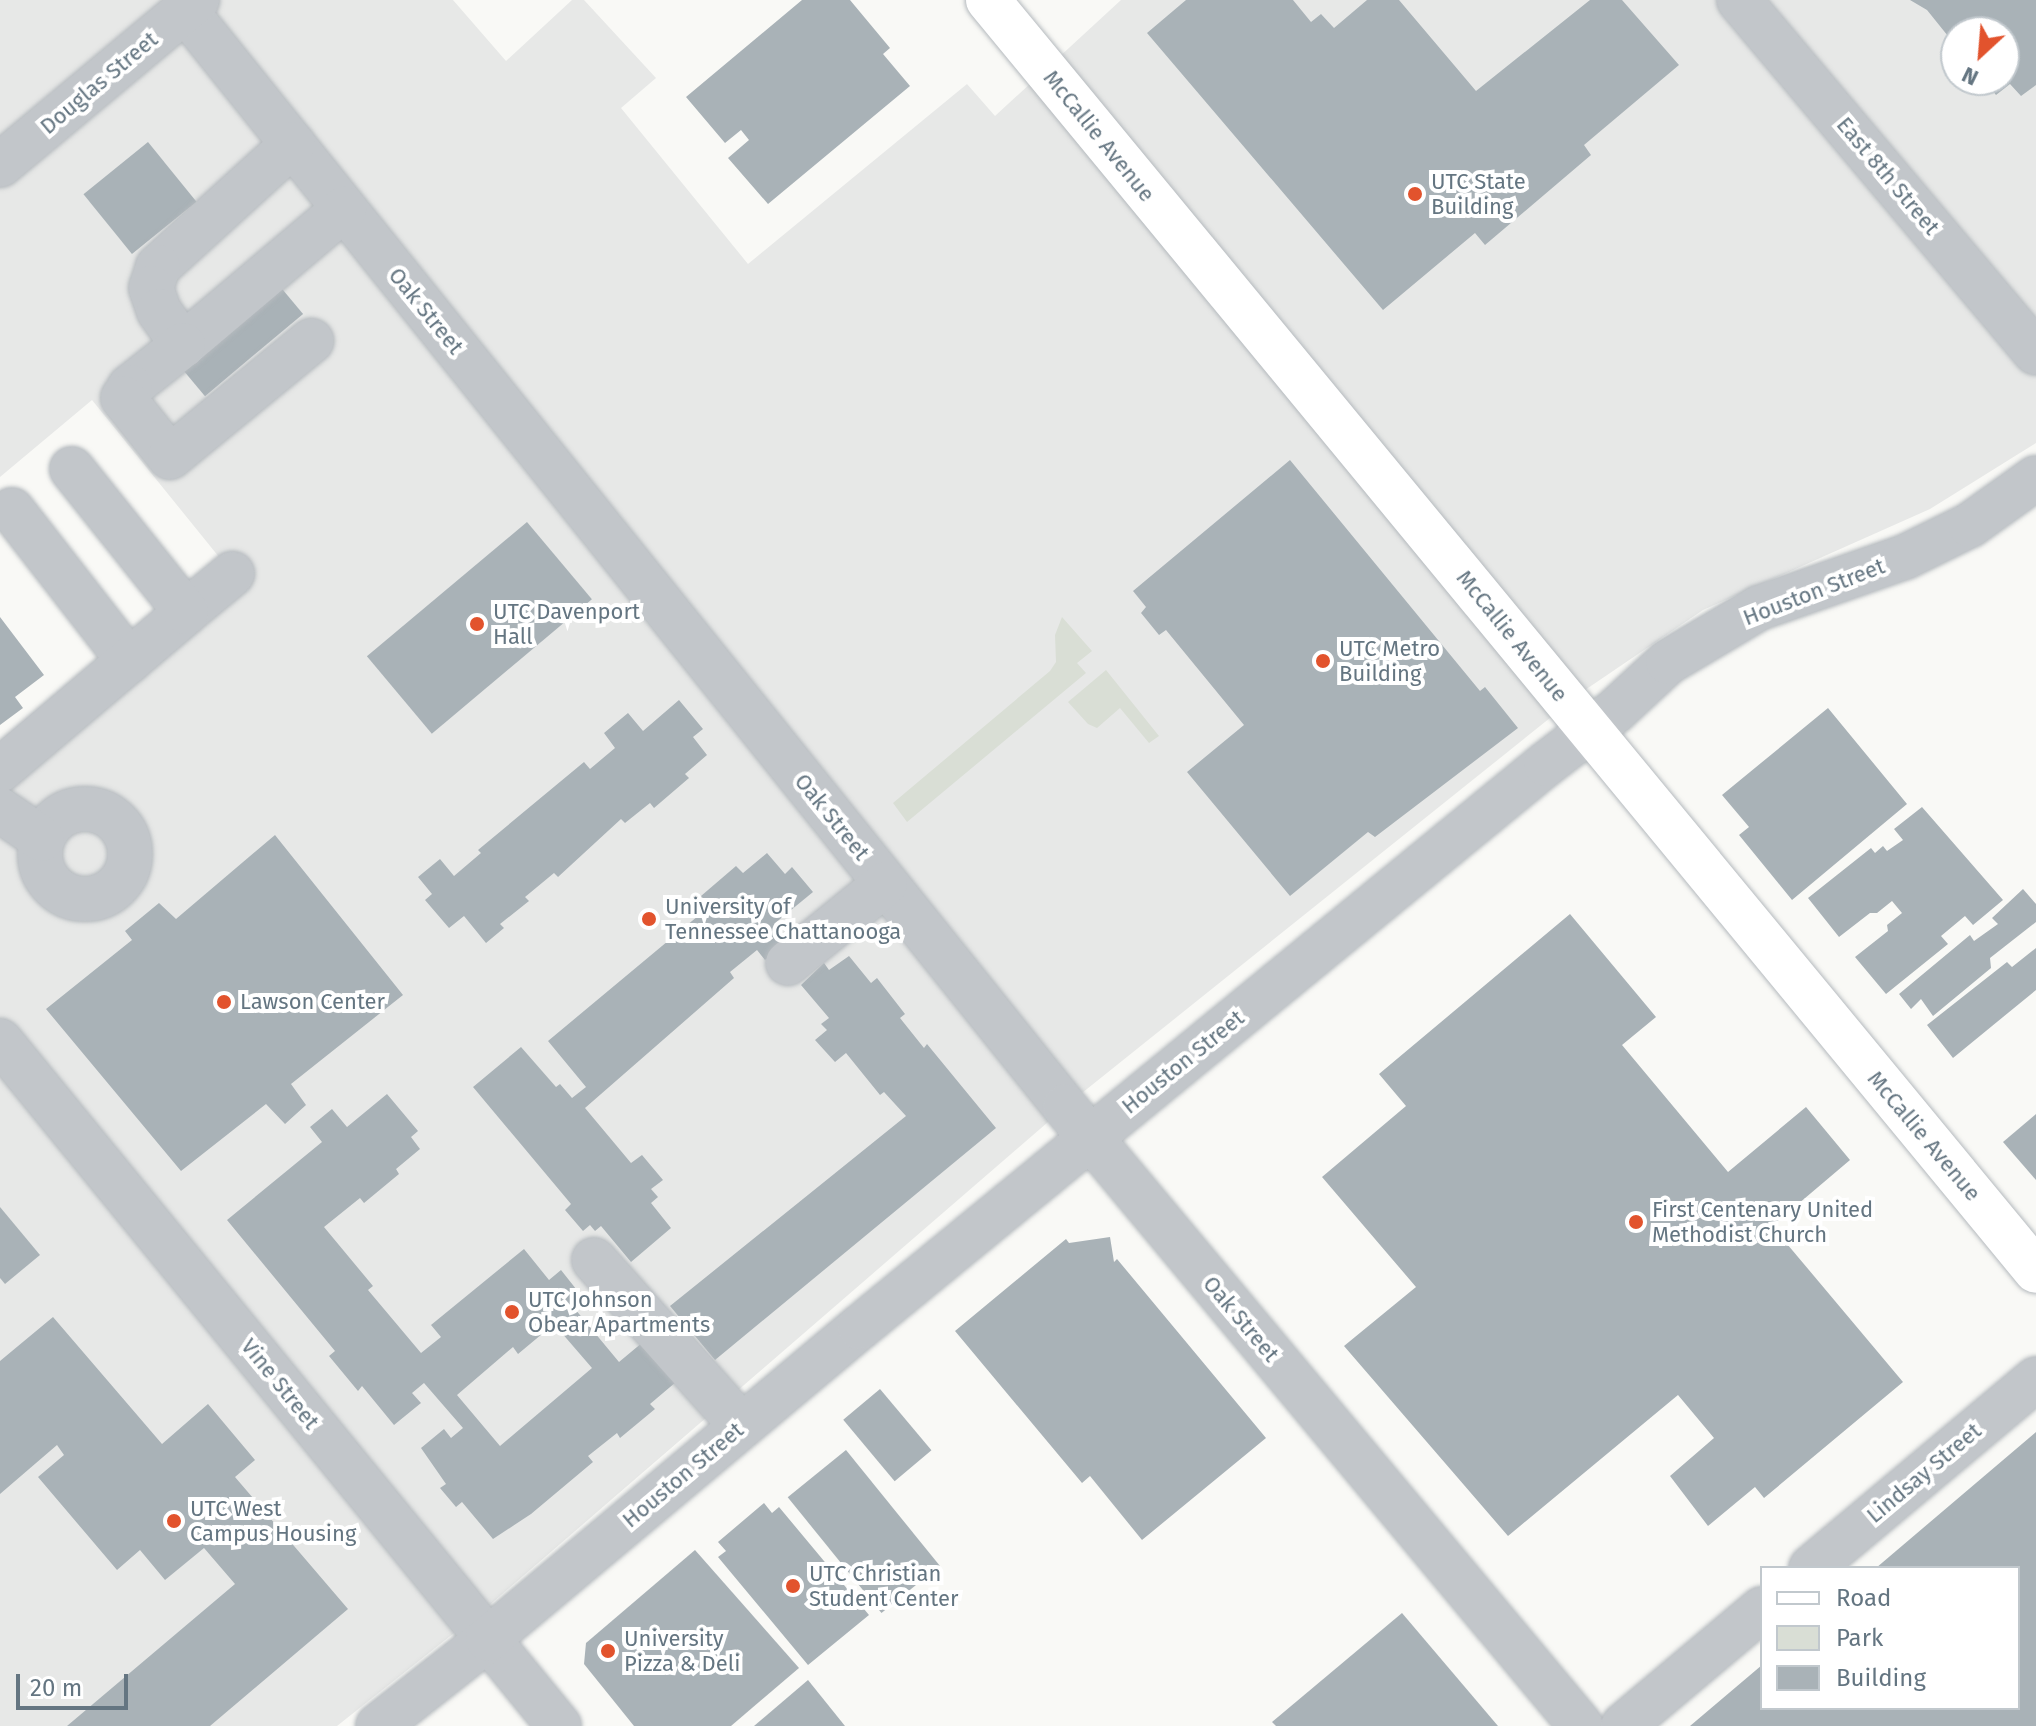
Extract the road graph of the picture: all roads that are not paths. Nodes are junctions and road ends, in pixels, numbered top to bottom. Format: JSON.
{"nodes":[{"id":1,"x":988,"y":0,"type":"edge"},
{"id":2,"x":1739,"y":0,"type":"edge"},
{"id":3,"x":191,"y":5,"type":"edge"},
{"id":4,"x":293,"y":144,"type":"junction"},
{"id":5,"x":0,"y":165,"type":"edge"},
{"id":6,"x":344,"y":209,"type":"junction"},
{"id":7,"x":311,"y":341,"type":"dead end"},
{"id":8,"x":183,"y":345,"type":"junction"},
{"id":9,"x":2036,"y":353,"type":"edge"},
{"id":10,"x":72,"y":469,"type":"dead end"},
{"id":11,"x":2036,"y":478,"type":"edge"},
{"id":12,"x":12,"y":510,"type":"dead end"},
{"id":13,"x":232,"y":574,"type":"dead end"},
{"id":14,"x":186,"y":612,"type":"junction"},
{"id":15,"x":129,"y":661,"type":"junction"},
{"id":16,"x":1589,"y":729,"type":"junction"},
{"id":17,"x":0,"y":770,"type":"edge"},
{"id":18,"x":0,"y":810,"type":"edge"},
{"id":19,"x":42,"y":839,"type":"dead end"},
{"id":20,"x":885,"y":884,"type":"junction"},
{"id":21,"x":788,"y":963,"type":"dead end"},
{"id":22,"x":0,"y":1041,"type":"edge"},
{"id":23,"x":1090,"y":1139,"type":"junction"},
{"id":24,"x":2032,"y":1257,"type":"edge"},
{"id":25,"x":594,"y":1260,"type":"dead end"},
{"id":26,"x":2036,"y":1379,"type":"edge"},
{"id":27,"x":742,"y":1426,"type":"junction"},
{"id":28,"x":1813,"y":1566,"type":"edge"},
{"id":29,"x":1760,"y":1611,"type":"edge"},
{"id":30,"x":488,"y":1639,"type":"junction"},
{"id":31,"x":378,"y":1726,"type":"edge"},
{"id":32,"x":559,"y":1726,"type":"edge"},
{"id":33,"x":1581,"y":1726,"type":"edge"},
{"id":34,"x":1623,"y":1726,"type":"edge"}],
"edges":[{"from":1,"to":16,"type":"main road","name":"McCallie Avenue"},
{"from":2,"to":9,"type":"street","name":"East 8th Street"},
{"from":3,"to":4,"type":"street","name":"Oak Street"},
{"from":3,"to":5,"type":"street","name":"Douglas Street"},
{"from":4,"to":6,"type":"street","name":"Oak Street"},
{"from":4,"to":8,"type":"street"},
{"from":6,"to":8,"type":"street"},
{"from":6,"to":20,"type":"street","name":"Oak Street"},
{"from":7,"to":8,"type":"street"},
{"from":10,"to":14,"type":"street"},
{"from":11,"to":16,"type":"street","name":"Houston Street"},
{"from":12,"to":15,"type":"street"},
{"from":13,"to":14,"type":"street"},
{"from":14,"to":15,"type":"street"},
{"from":15,"to":17,"type":"street"},
{"from":16,"to":23,"type":"street","name":"Houston Street"},
{"from":16,"to":24,"type":"main road","name":"McCallie Avenue"},
{"from":18,"to":19,"type":"street"},
{"from":20,"to":21,"type":"street"},
{"from":20,"to":23,"type":"street","name":"Oak Street"},
{"from":22,"to":30,"type":"street","name":"Vine Street"},
{"from":23,"to":27,"type":"street","name":"Houston Street"},
{"from":23,"to":33,"type":"street","name":"Oak Street"},
{"from":25,"to":27,"type":"street"},
{"from":26,"to":28,"type":"street","name":"Lindsay Street"},
{"from":27,"to":30,"type":"street","name":"Houston Street"},
{"from":29,"to":34,"type":"street"},
{"from":30,"to":31,"type":"street","name":"Houston Street"},
{"from":30,"to":32,"type":"street","name":"Vine Street"}]}
